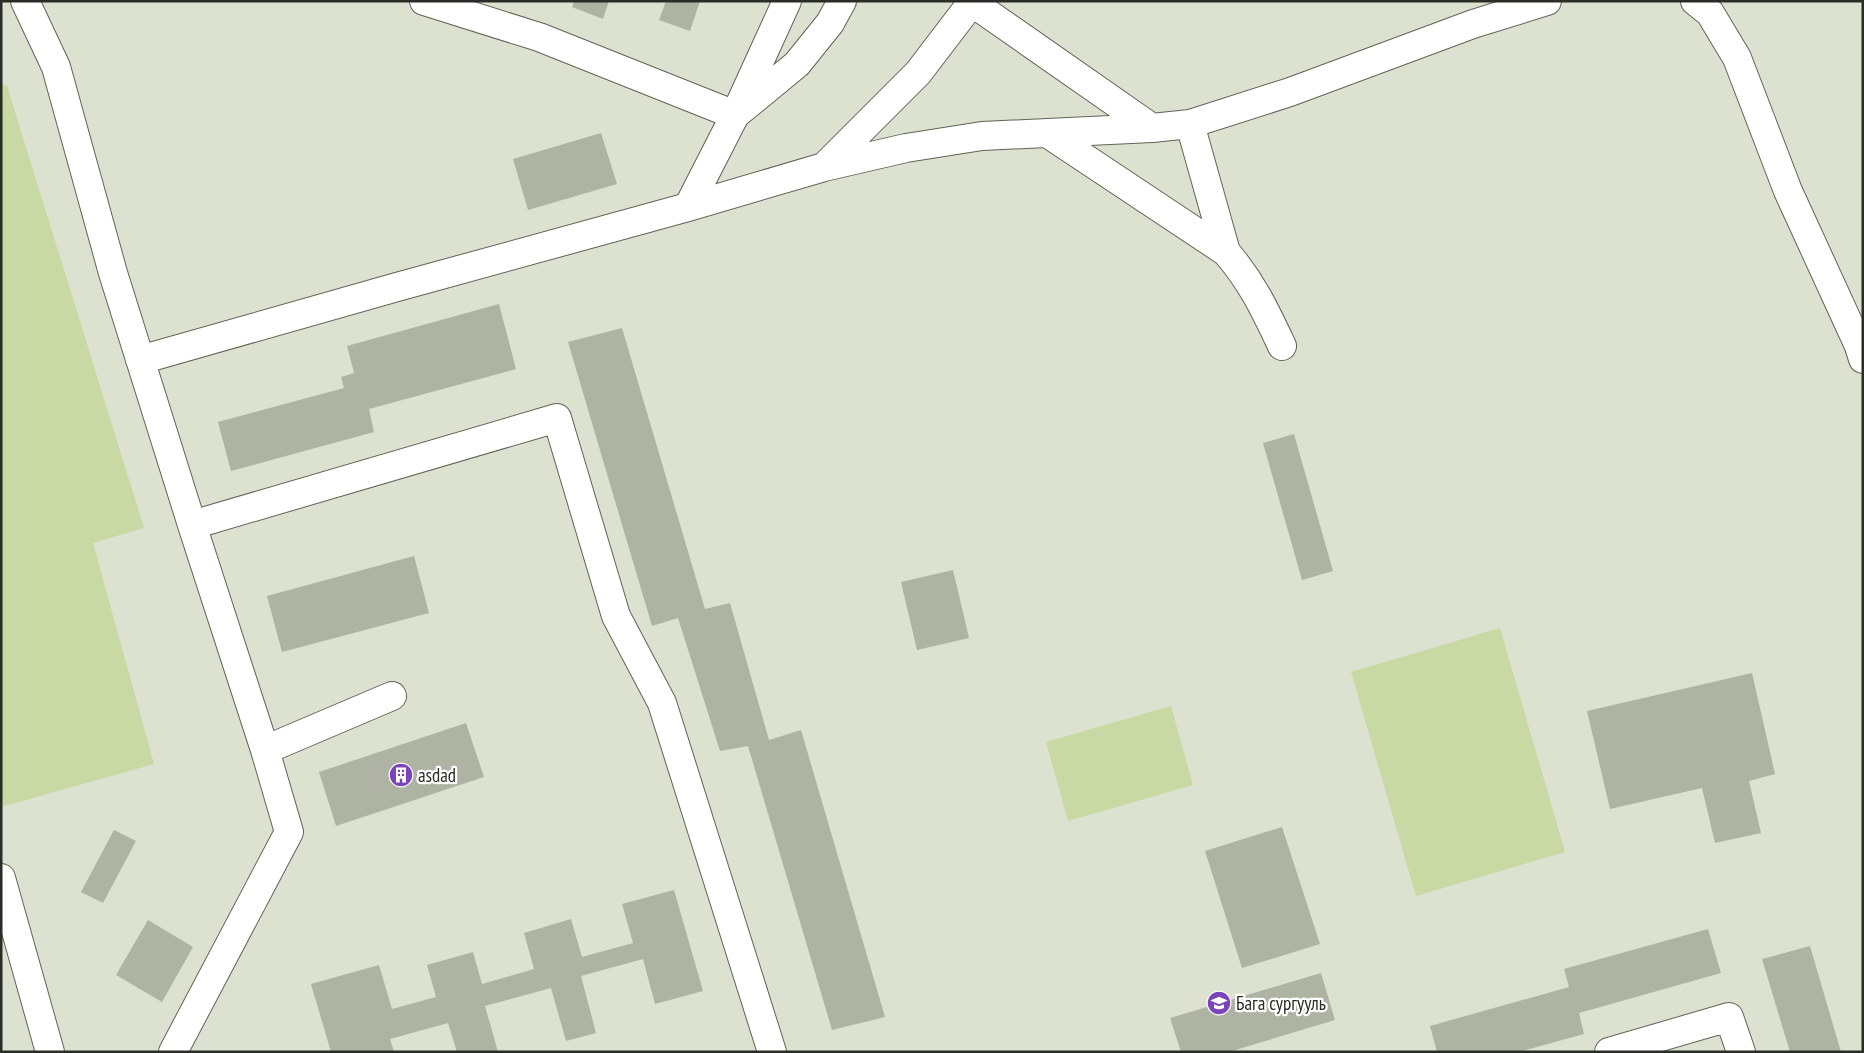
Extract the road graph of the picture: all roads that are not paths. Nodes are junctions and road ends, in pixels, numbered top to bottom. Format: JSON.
{"nodes":[{"id":1,"x":25,"y":1,"type":"edge"},
{"id":2,"x":424,"y":1,"type":"edge"},
{"id":3,"x":787,"y":1,"type":"edge"},
{"id":4,"x":842,"y":1,"type":"edge"},
{"id":5,"x":1547,"y":1,"type":"edge"},
{"id":6,"x":1695,"y":1,"type":"edge"},
{"id":7,"x":972,"y":2,"type":"edge"},
{"id":8,"x":735,"y":115,"type":"junction"},
{"id":9,"x":1190,"y":124,"type":"junction"},
{"id":10,"x":1152,"y":128,"type":"junction"},
{"id":11,"x":1047,"y":133,"type":"junction"},
{"id":12,"x":824,"y":168,"type":"junction"},
{"id":13,"x":688,"y":207,"type":"junction"},
{"id":14,"x":1226,"y":252,"type":"junction"},
{"id":15,"x":1282,"y":346,"type":"dead end"},
{"id":16,"x":1863,"y":358,"type":"edge"},
{"id":17,"x":140,"y":360,"type":"junction"},
{"id":18,"x":192,"y":525,"type":"junction"},
{"id":19,"x":392,"y":696,"type":"dead end"},
{"id":20,"x":265,"y":750,"type":"junction"},
{"id":21,"x":1,"y":878,"type":"edge"},
{"id":22,"x":50,"y":1052,"type":"edge"},
{"id":23,"x":173,"y":1052,"type":"edge"},
{"id":24,"x":772,"y":1052,"type":"edge"},
{"id":25,"x":1609,"y":1052,"type":"edge"},
{"id":26,"x":1741,"y":1052,"type":"edge"}],
"edges":[{"from":1,"to":17,"type":"street"},
{"from":2,"to":8,"type":"street"},
{"from":3,"to":8,"type":"street"},
{"from":4,"to":8,"type":"street"},
{"from":5,"to":9,"type":"street"},
{"from":6,"to":16,"type":"street"},
{"from":7,"to":10,"type":"street"},
{"from":7,"to":12,"type":"street"},
{"from":8,"to":13,"type":"street"},
{"from":9,"to":10,"type":"street"},
{"from":9,"to":14,"type":"street"},
{"from":10,"to":11,"type":"street"},
{"from":11,"to":12,"type":"street"},
{"from":11,"to":14,"type":"street"},
{"from":12,"to":13,"type":"street"},
{"from":13,"to":17,"type":"street"},
{"from":14,"to":15,"type":"street"},
{"from":17,"to":18,"type":"street"},
{"from":18,"to":20,"type":"street"},
{"from":18,"to":24,"type":"street"},
{"from":19,"to":20,"type":"street"},
{"from":20,"to":23,"type":"street"},
{"from":21,"to":22,"type":"street"},
{"from":25,"to":26,"type":"street"}]}
